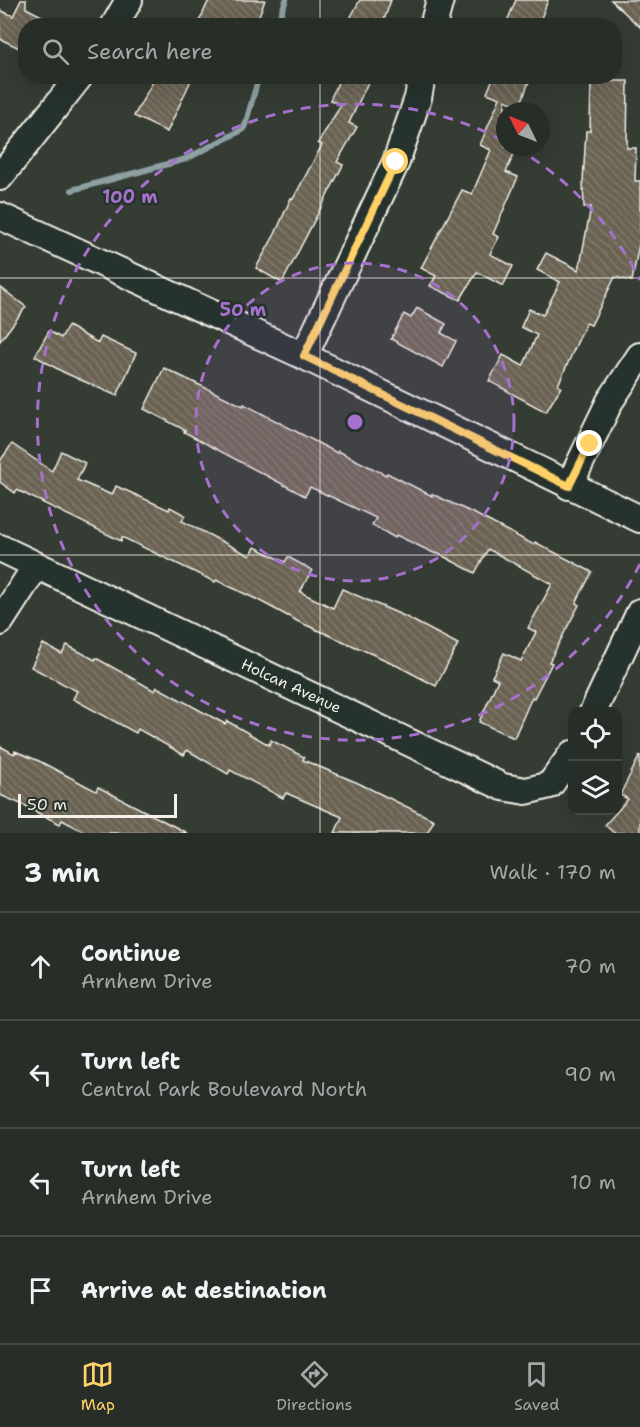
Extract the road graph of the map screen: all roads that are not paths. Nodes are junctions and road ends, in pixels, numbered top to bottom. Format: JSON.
{"nodes":[{"id":1,"x":129,"y":0,"type":"edge"},
{"id":2,"x":440,"y":0,"type":"edge"},
{"id":3,"x":119,"y":18,"type":"edge"},
{"id":4,"x":436,"y":18,"type":"edge"},
{"id":5,"x":74,"y":84,"type":"edge"},
{"id":6,"x":421,"y":84,"type":"edge"},
{"id":7,"x":0,"y":177,"type":"edge"},
{"id":8,"x":0,"y":216,"type":"edge"},
{"id":9,"x":304,"y":356,"type":"junction"},
{"id":10,"x":640,"y":356,"type":"edge"},
{"id":11,"x":569,"y":486,"type":"junction"},
{"id":12,"x":640,"y":519,"type":"edge"},
{"id":13,"x":0,"y":548,"type":"edge"},
{"id":14,"x":36,"y":566,"type":"junction"},
{"id":15,"x":640,"y":612,"type":"edge"},
{"id":16,"x":0,"y":622,"type":"edge"},
{"id":17,"x":595,"y":707,"type":"edge"},
{"id":18,"x":568,"y":761,"type":"edge"}],
"edges":[{"from":1,"to":3,"type":"street"},
{"from":2,"to":4,"type":"street"},
{"from":5,"to":7,"type":"street"},
{"from":6,"to":9,"type":"street"},
{"from":8,"to":9,"type":"street"},
{"from":9,"to":11,"type":"street"},
{"from":10,"to":11,"type":"street"},
{"from":11,"to":12,"type":"street"},
{"from":13,"to":14,"type":"street","name":"Holcan Avenue"},
{"from":14,"to":16,"type":"street"},
{"from":14,"to":18,"type":"street","name":"Holcan Avenue"},
{"from":15,"to":17,"type":"street"}]}
